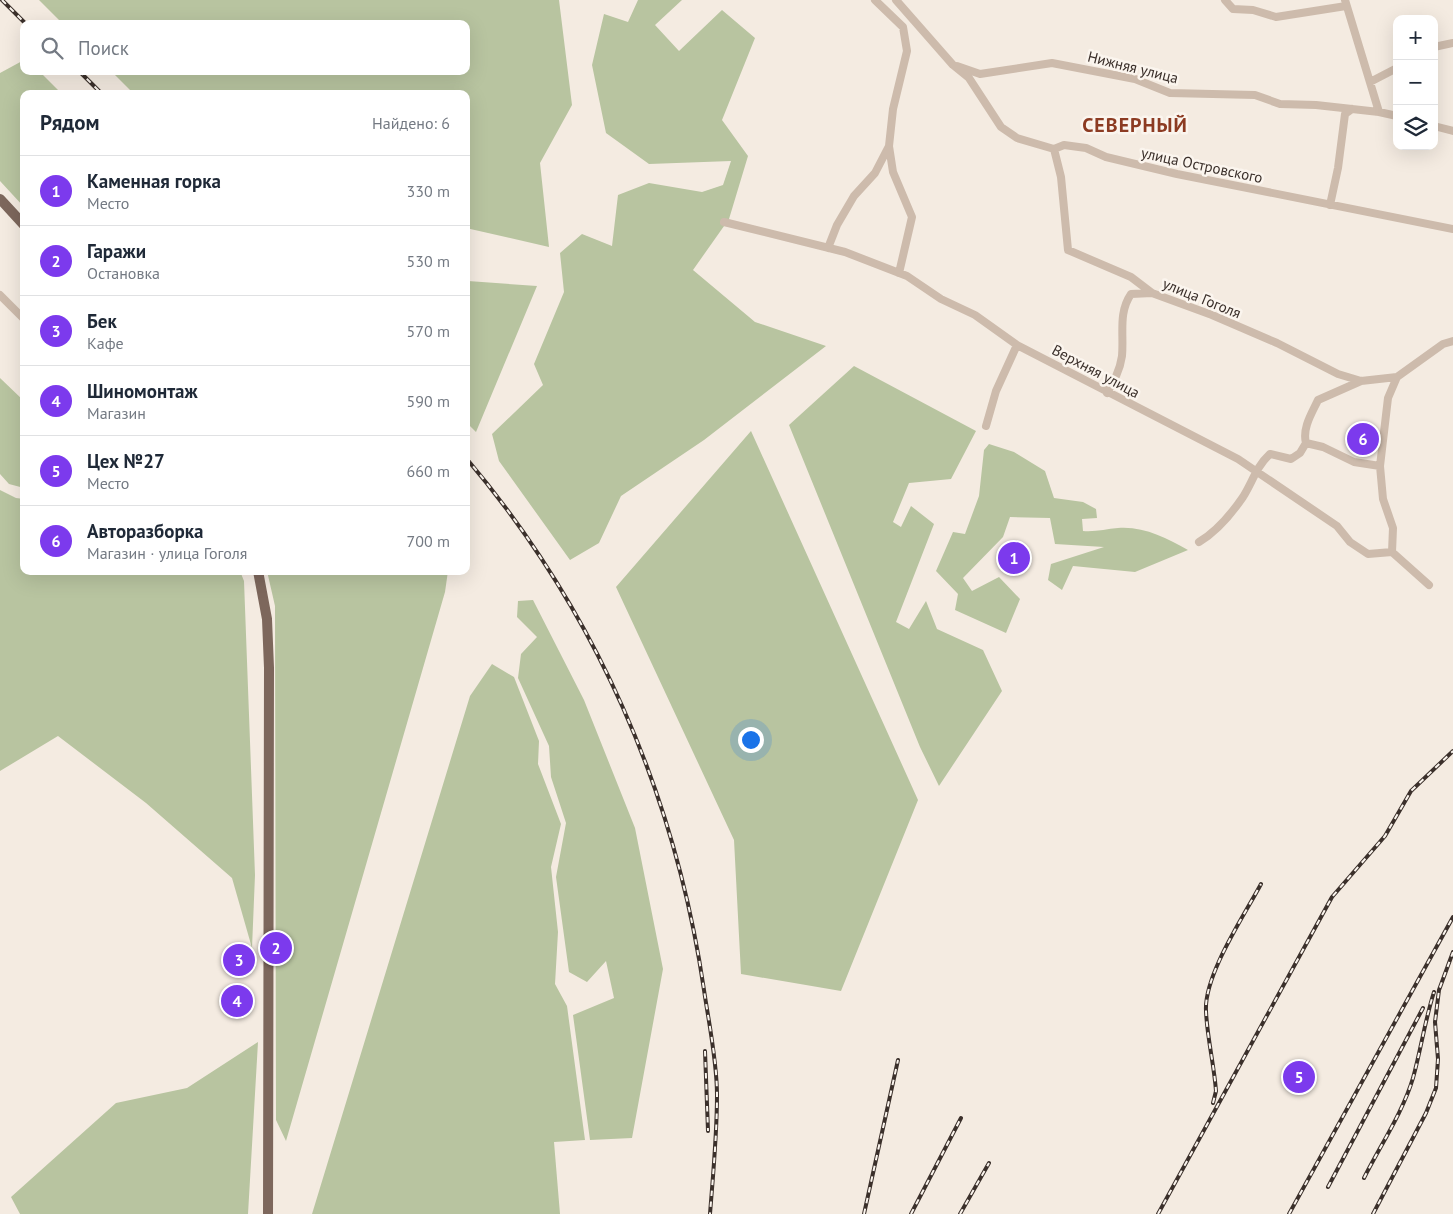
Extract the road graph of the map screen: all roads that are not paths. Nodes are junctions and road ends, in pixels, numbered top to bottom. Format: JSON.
{"nodes":[{"id":1,"x":875,"y":0,"type":"edge"},
{"id":2,"x":896,"y":0,"type":"edge"},
{"id":3,"x":1225,"y":0,"type":"edge"},
{"id":4,"x":1345,"y":3,"type":"edge"},
{"id":5,"x":1453,"y":43,"type":"edge"},
{"id":6,"x":1438,"y":46,"type":"edge"},
{"id":7,"x":953,"y":65,"type":"junction"},
{"id":8,"x":1393,"y":70,"type":"edge"},
{"id":9,"x":1370,"y":82,"type":"junction"},
{"id":10,"x":1352,"y":109,"type":"junction"},
{"id":11,"x":1379,"y":112,"type":"junction"},
{"id":12,"x":1393,"y":115,"type":"edge"},
{"id":13,"x":1438,"y":127,"type":"edge"},
{"id":14,"x":1453,"y":131,"type":"edge"},
{"id":15,"x":889,"y":146,"type":"junction"},
{"id":16,"x":1054,"y":150,"type":"junction"},
{"id":17,"x":0,"y":199,"type":"edge"},
{"id":18,"x":1330,"y":205,"type":"junction"},
{"id":19,"x":20,"y":221,"type":"edge"},
{"id":20,"x":724,"y":222,"type":"dead end"},
{"id":21,"x":1453,"y":230,"type":"edge"},
{"id":22,"x":828,"y":248,"type":"junction"},
{"id":23,"x":899,"y":273,"type":"junction"},
{"id":24,"x":1152,"y":293,"type":"junction"},
{"id":25,"x":0,"y":295,"type":"edge"},
{"id":26,"x":20,"y":315,"type":"edge"},
{"id":27,"x":1453,"y":341,"type":"edge"},
{"id":28,"x":1017,"y":345,"type":"junction"},
{"id":29,"x":1398,"y":377,"type":"junction"},
{"id":30,"x":1361,"y":381,"type":"junction"},
{"id":31,"x":1107,"y":393,"type":"junction"},
{"id":32,"x":986,"y":426,"type":"dead end"},
{"id":33,"x":1306,"y":443,"type":"junction"},
{"id":34,"x":1380,"y":466,"type":"junction"},
{"id":35,"x":1256,"y":473,"type":"junction"},
{"id":36,"x":1199,"y":542,"type":"dead end"},
{"id":37,"x":1392,"y":552,"type":"junction"},
{"id":38,"x":259,"y":575,"type":"edge"},
{"id":39,"x":1429,"y":585,"type":"dead end"},
{"id":40,"x":268,"y":1214,"type":"edge"}],
"edges":[{"from":1,"to":15,"type":"street"},
{"from":2,"to":7,"type":"street","name":"улица Островского"},
{"from":3,"to":4,"type":"street"},
{"from":4,"to":9,"type":"street"},
{"from":5,"to":6,"type":"street"},
{"from":7,"to":10,"type":"street","name":"Нижняя улица"},
{"from":7,"to":16,"type":"street","name":"улица Островского"},
{"from":8,"to":9,"type":"street"},
{"from":9,"to":11,"type":"street"},
{"from":10,"to":11,"type":"street","name":"Нижняя улица"},
{"from":10,"to":18,"type":"street"},
{"from":11,"to":12,"type":"street","name":"Нижняя улица"},
{"from":13,"to":14,"type":"street"},
{"from":15,"to":22,"type":"street"},
{"from":15,"to":23,"type":"street"},
{"from":16,"to":18,"type":"street","name":"улица Островского"},
{"from":16,"to":24,"type":"street","name":"улица Гоголя"},
{"from":17,"to":19,"type":"main road"},
{"from":18,"to":21,"type":"street","name":"улица Островского"},
{"from":20,"to":22,"type":"street","name":"Верхняя улица"},
{"from":22,"to":23,"type":"street","name":"Верхняя улица"},
{"from":23,"to":28,"type":"street","name":"Верхняя улица"},
{"from":24,"to":30,"type":"street","name":"улица Гоголя"},
{"from":24,"to":31,"type":"street"},
{"from":25,"to":26,"type":"street"},
{"from":27,"to":29,"type":"street"},
{"from":28,"to":31,"type":"street","name":"Верхняя улица"},
{"from":28,"to":32,"type":"street"},
{"from":29,"to":30,"type":"street","name":"улица Гоголя"},
{"from":29,"to":34,"type":"street"},
{"from":30,"to":33,"type":"street"},
{"from":31,"to":35,"type":"street","name":"Верхняя улица"},
{"from":33,"to":34,"type":"street"},
{"from":33,"to":35,"type":"street"},
{"from":34,"to":37,"type":"street"},
{"from":35,"to":36,"type":"street"},
{"from":35,"to":37,"type":"street","name":"Верхняя улица"},
{"from":37,"to":39,"type":"street"},
{"from":38,"to":40,"type":"main road"}]}
